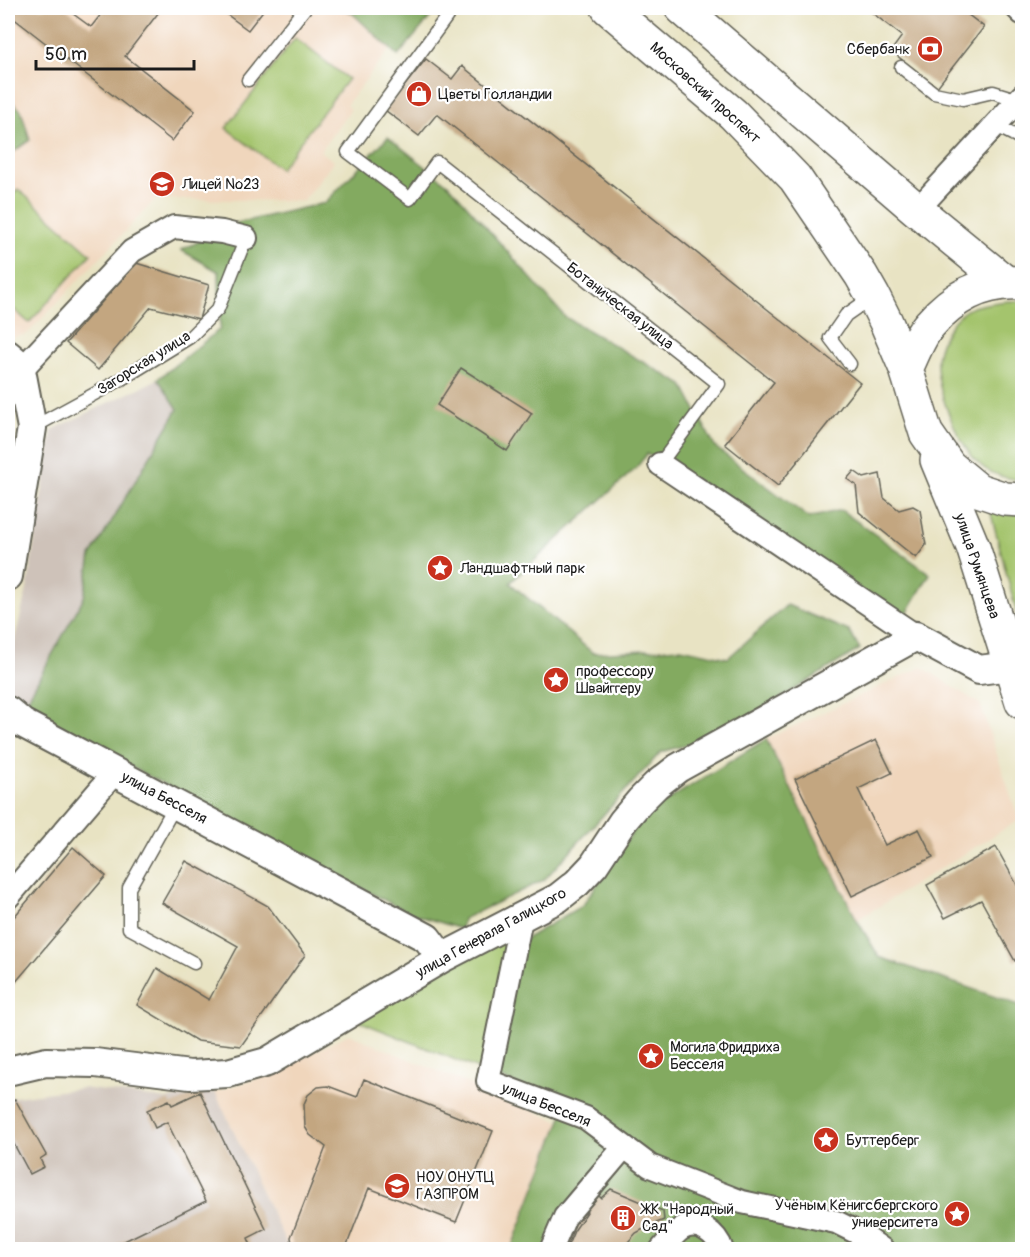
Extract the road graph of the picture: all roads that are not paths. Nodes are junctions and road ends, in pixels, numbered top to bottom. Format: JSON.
{"nodes":[{"id":1,"x":305,"y":8,"type":"edge"},
{"id":2,"x":453,"y":8,"type":"edge"},
{"id":3,"x":608,"y":8,"type":"edge"},
{"id":4,"x":682,"y":8,"type":"edge"},
{"id":5,"x":1017,"y":8,"type":"edge"},
{"id":6,"x":1023,"y":13,"type":"edge"},
{"id":7,"x":901,"y":67,"type":"dead end"},
{"id":8,"x":248,"y":80,"type":"dead end"},
{"id":9,"x":1021,"y":98,"type":"edge"},
{"id":10,"x":994,"y":125,"type":"junction"},
{"id":11,"x":1023,"y":140,"type":"edge"},
{"id":12,"x":917,"y":210,"type":"junction"},
{"id":13,"x":246,"y":238,"type":"joint"},
{"id":14,"x":1014,"y":283,"type":"edge"},
{"id":15,"x":873,"y":296,"type":"junction"},
{"id":16,"x":14,"y":363,"type":"edge"},
{"id":17,"x":850,"y":364,"type":"dead end"},
{"id":18,"x":906,"y":369,"type":"junction"},
{"id":19,"x":32,"y":428,"type":"junction"},
{"id":20,"x":926,"y":433,"type":"junction"},
{"id":21,"x":660,"y":464,"type":"joint"},
{"id":22,"x":1023,"y":500,"type":"edge"},
{"id":23,"x":8,"y":576,"type":"edge"},
{"id":24,"x":916,"y":636,"type":"junction"},
{"id":25,"x":1010,"y":666,"type":"junction"},
{"id":26,"x":1023,"y":702,"type":"edge"},
{"id":27,"x":8,"y":711,"type":"edge"},
{"id":28,"x":115,"y":772,"type":"junction"},
{"id":29,"x":176,"y":804,"type":"junction"},
{"id":30,"x":8,"y":897,"type":"edge"},
{"id":31,"x":521,"y":919,"type":"junction"},
{"id":32,"x":442,"y":958,"type":"junction"},
{"id":33,"x":194,"y":963,"type":"dead end"},
{"id":34,"x":8,"y":1071,"type":"edge"},
{"id":35,"x":624,"y":1147,"type":"junction"},
{"id":36,"x":719,"y":1193,"type":"junction"},
{"id":37,"x":706,"y":1229,"type":"junction"},
{"id":38,"x":861,"y":1242,"type":"edge"},
{"id":39,"x":551,"y":1250,"type":"edge"},
{"id":40,"x":661,"y":1250,"type":"edge"},
{"id":41,"x":722,"y":1250,"type":"edge"},
{"id":42,"x":883,"y":1250,"type":"edge"}],
"edges":[{"from":1,"to":8,"type":"lane"},
{"from":2,"to":21,"type":"lane","name":"Ботаническая улица"},
{"from":3,"to":15,"type":"main road","name":"Московский проспект"},
{"from":4,"to":12,"type":"main road"},
{"from":5,"to":6,"type":"street"},
{"from":7,"to":9,"type":"lane"},
{"from":9,"to":10,"type":"street"},
{"from":10,"to":11,"type":"lane"},
{"from":10,"to":12,"type":"street"},
{"from":12,"to":14,"type":"main road"},
{"from":13,"to":16,"type":"street","name":"Загорская улица"},
{"from":13,"to":19,"type":"lane","name":"Загорская улица"},
{"from":14,"to":18,"type":"main road"},
{"from":15,"to":17,"type":"lane"},
{"from":15,"to":18,"type":"main road","name":"Московский проспект"},
{"from":16,"to":19,"type":"street"},
{"from":18,"to":20,"type":"main road","name":"Московский проспект"},
{"from":19,"to":23,"type":"street"},
{"from":20,"to":22,"type":"main road","name":"Московский проспект"},
{"from":20,"to":25,"type":"main road","name":"улица Румянцева"},
{"from":21,"to":24,"type":"street","name":"Ботаническая улица"},
{"from":24,"to":25,"type":"street"},
{"from":24,"to":31,"type":"street","name":"улица Генерала Галицкого"},
{"from":25,"to":26,"type":"main road","name":"улица Румянцева"},
{"from":27,"to":28,"type":"street","name":"улица Бесселя"},
{"from":28,"to":29,"type":"street","name":"улица Бесселя"},
{"from":28,"to":30,"type":"street"},
{"from":29,"to":32,"type":"street","name":"улица Бесселя"},
{"from":29,"to":33,"type":"lane"},
{"from":31,"to":32,"type":"street","name":"улица Генерала Галицкого"},
{"from":31,"to":35,"type":"street","name":"улица Бесселя"},
{"from":32,"to":34,"type":"street","name":"улица Генерала Галицкого"},
{"from":35,"to":36,"type":"street","name":"улица Бесселя"},
{"from":35,"to":39,"type":"street"},
{"from":36,"to":37,"type":"street"},
{"from":36,"to":38,"type":"street","name":"улица Бесселя"},
{"from":37,"to":40,"type":"street"},
{"from":37,"to":41,"type":"street"},
{"from":38,"to":42,"type":"street","name":"улица Бесселя"}]}
